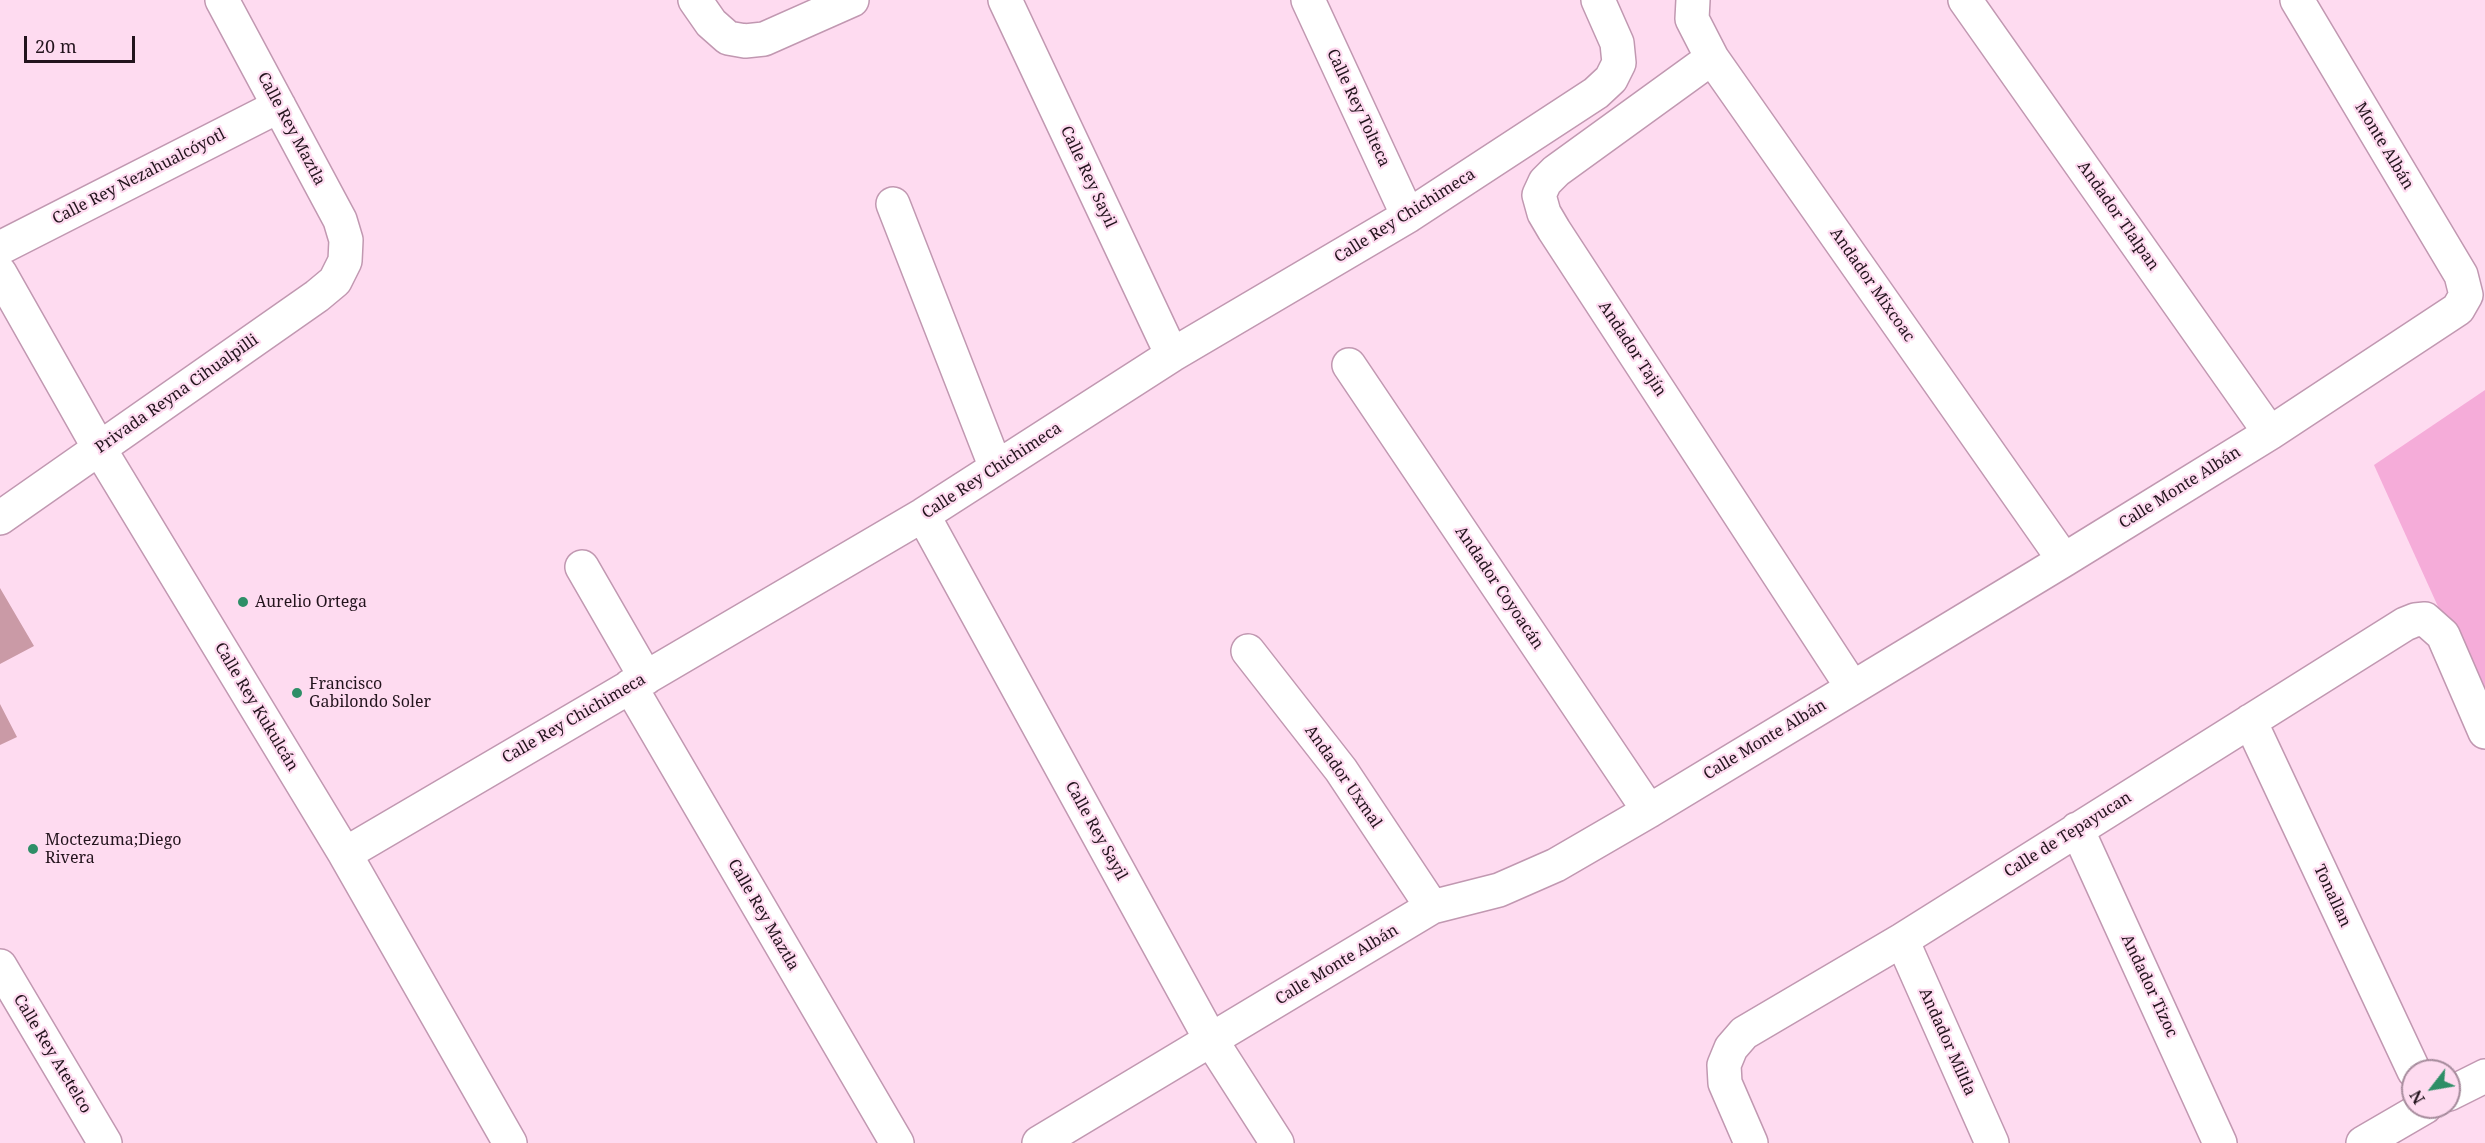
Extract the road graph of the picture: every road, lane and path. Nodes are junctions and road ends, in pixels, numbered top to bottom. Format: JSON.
{"nodes":[{"id":1,"x":222,"y":0,"type":"edge"},
{"id":2,"x":695,"y":0,"type":"edge"},
{"id":3,"x":852,"y":0,"type":"edge"},
{"id":4,"x":1005,"y":0,"type":"edge"},
{"id":5,"x":1308,"y":0,"type":"edge"},
{"id":6,"x":1598,"y":0,"type":"edge"},
{"id":7,"x":1965,"y":0,"type":"edge"},
{"id":8,"x":2297,"y":0,"type":"edge"},
{"id":9,"x":1693,"y":2,"type":"edge"},
{"id":10,"x":1712,"y":58,"type":"junction"},
{"id":11,"x":279,"y":106,"type":"junction"},
{"id":12,"x":893,"y":204,"type":"dead end"},
{"id":13,"x":1408,"y":216,"type":"junction"},
{"id":14,"x":0,"y":248,"type":"edge"},
{"id":15,"x":345,"y":261,"type":"joint"},
{"id":16,"x":0,"y":273,"type":"edge"},
{"id":17,"x":2466,"y":295,"type":"joint"},
{"id":18,"x":1172,"y":355,"type":"junction"},
{"id":19,"x":1349,"y":364,"type":"dead end"},
{"id":20,"x":2270,"y":433,"type":"junction"},
{"id":21,"x":99,"y":448,"type":"junction"},
{"id":22,"x":996,"y":468,"type":"junction"},
{"id":23,"x":923,"y":515,"type":"junction"},
{"id":24,"x":0,"y":518,"type":"edge"},
{"id":25,"x":2064,"y":560,"type":"junction"},
{"id":26,"x":582,"y":567,"type":"dead end"},
{"id":27,"x":1248,"y":651,"type":"dead end"},
{"id":28,"x":638,"y":682,"type":"junction"},
{"id":29,"x":1852,"y":687,"type":"junction"},
{"id":30,"x":2250,"y":720,"type":"junction"},
{"id":31,"x":2485,"y":732,"type":"edge"},
{"id":32,"x":1649,"y":811,"type":"junction"},
{"id":33,"x":2077,"y":829,"type":"junction"},
{"id":34,"x":345,"y":854,"type":"junction"},
{"id":35,"x":1432,"y":908,"type":"junction"},
{"id":36,"x":1902,"y":940,"type":"junction"},
{"id":37,"x":0,"y":966,"type":"edge"},
{"id":38,"x":1211,"y":1040,"type":"junction"},
{"id":39,"x":2408,"y":1059,"type":"edge"},
{"id":40,"x":2485,"y":1076,"type":"edge"},
{"id":41,"x":2461,"y":1088,"type":"edge"},
{"id":42,"x":2404,"y":1119,"type":"edge"},
{"id":43,"x":105,"y":1143,"type":"edge"},
{"id":44,"x":510,"y":1143,"type":"edge"},
{"id":45,"x":897,"y":1143,"type":"edge"},
{"id":46,"x":1039,"y":1143,"type":"edge"},
{"id":47,"x":1277,"y":1143,"type":"edge"},
{"id":48,"x":1751,"y":1143,"type":"edge"},
{"id":49,"x":1992,"y":1143,"type":"edge"},
{"id":50,"x":2220,"y":1143,"type":"edge"},
{"id":51,"x":2363,"y":1143,"type":"edge"}],
"edges":[{"from":1,"to":11,"type":"street","name":"Calle Rey Maztla"},
{"from":2,"to":3,"type":"street"},
{"from":4,"to":18,"type":"street","name":"Calle Rey Sayil"},
{"from":5,"to":13,"type":"street","name":"Calle Rey Tolteca"},
{"from":6,"to":13,"type":"street","name":"Calle Rey Chichimeca"},
{"from":7,"to":20,"type":"street","name":"Andador Tlalpan"},
{"from":8,"to":17,"type":"street","name":"Monte Albán"},
{"from":9,"to":10,"type":"street","name":"Andador Mixcoac"},
{"from":10,"to":25,"type":"street","name":"Andador Mixcoac"},
{"from":10,"to":29,"type":"street","name":"Andador Tajín"},
{"from":11,"to":14,"type":"street","name":"Calle Rey Nezahualcóyotl"},
{"from":11,"to":15,"type":"street","name":"Calle Rey Maztla"},
{"from":12,"to":22,"type":"street"},
{"from":13,"to":18,"type":"street","name":"Calle Rey Chichimeca"},
{"from":15,"to":21,"type":"street","name":"Privada Reyna Cihualpilli"},
{"from":16,"to":21,"type":"street","name":"Calle Rey Kukulcán"},
{"from":17,"to":20,"type":"street","name":"Calle Monte Albán"},
{"from":18,"to":22,"type":"street","name":"Calle Rey Chichimeca"},
{"from":19,"to":32,"type":"street","name":"Andador Coyoacán"},
{"from":20,"to":25,"type":"street","name":"Calle Monte Albán"},
{"from":21,"to":24,"type":"street","name":"Privada Reyna Cihualpilli"},
{"from":21,"to":34,"type":"street","name":"Calle Rey Kukulcán"},
{"from":22,"to":23,"type":"street","name":"Calle Rey Chichimeca"},
{"from":23,"to":28,"type":"street","name":"Calle Rey Chichimeca"},
{"from":23,"to":38,"type":"street","name":"Calle Rey Sayil"},
{"from":25,"to":29,"type":"street","name":"Calle Monte Albán"},
{"from":26,"to":28,"type":"street","name":"Calle Rey Maztla"},
{"from":27,"to":35,"type":"street","name":"Andador Uxmal"},
{"from":28,"to":34,"type":"street","name":"Calle Rey Chichimeca"},
{"from":28,"to":45,"type":"street","name":"Calle Rey Maztla"},
{"from":29,"to":32,"type":"street","name":"Calle Monte Albán"},
{"from":30,"to":31,"type":"street","name":"Calle de Tepayucan"},
{"from":30,"to":33,"type":"street","name":"Calle de Tepayucan"},
{"from":30,"to":39,"type":"street","name":"Tonallan"},
{"from":32,"to":35,"type":"street","name":"Calle Monte Albán"},
{"from":33,"to":36,"type":"street","name":"Calle de Tepayucan"},
{"from":33,"to":50,"type":"street","name":"Andador Tizoc"},
{"from":34,"to":44,"type":"street","name":"Calle Rey Kukulcán"},
{"from":35,"to":38,"type":"street","name":"Calle Monte Albán"},
{"from":36,"to":48,"type":"street","name":"Calle de Tepayucan"},
{"from":36,"to":49,"type":"street","name":"Andador Miltla"},
{"from":37,"to":43,"type":"street","name":"Calle Rey Atetelco"},
{"from":38,"to":46,"type":"street","name":"Calle Monte Albán"},
{"from":38,"to":47,"type":"street","name":"Calle Rey Sayil"},
{"from":40,"to":41,"type":"street"},
{"from":42,"to":51,"type":"street"}]}
